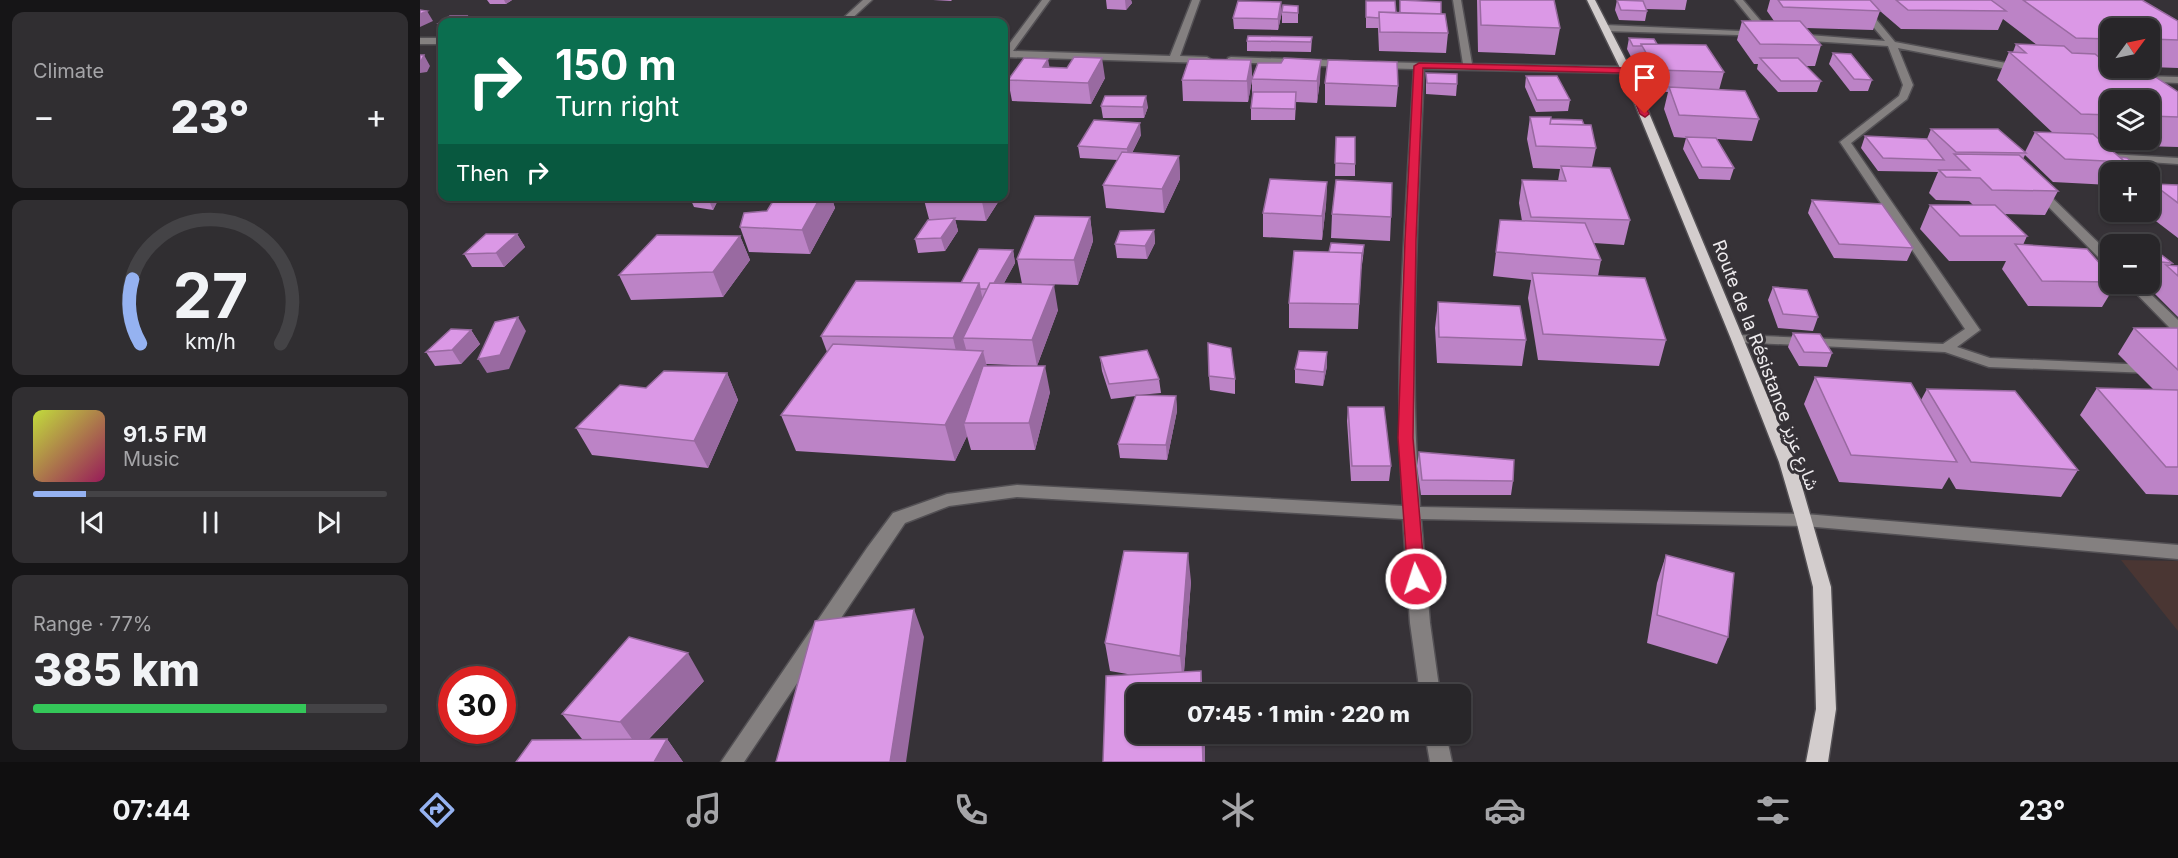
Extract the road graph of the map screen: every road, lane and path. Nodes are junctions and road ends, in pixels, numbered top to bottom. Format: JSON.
{"nodes":[{"id":1,"x":868,"y":0,"type":"edge"},
{"id":2,"x":1046,"y":0,"type":"edge"},
{"id":3,"x":1196,"y":0,"type":"edge"},
{"id":4,"x":1457,"y":0,"type":"edge"},
{"id":5,"x":1591,"y":0,"type":"edge"},
{"id":6,"x":1739,"y":0,"type":"edge"},
{"id":7,"x":1855,"y":0,"type":"edge"},
{"id":8,"x":848,"y":18,"type":"edge"},
{"id":9,"x":1605,"y":28,"type":"junction"},
{"id":10,"x":1767,"y":34,"type":"junction"},
{"id":11,"x":1778,"y":35,"type":"edge"},
{"id":12,"x":1790,"y":36,"type":"edge"},
{"id":13,"x":420,"y":41,"type":"edge"},
{"id":14,"x":438,"y":41,"type":"edge"},
{"id":15,"x":1892,"y":44,"type":"junction"},
{"id":16,"x":1008,"y":50,"type":"edge"},
{"id":17,"x":1008,"y":54,"type":"edge"},
{"id":18,"x":1174,"y":59,"type":"junction"},
{"id":19,"x":1360,"y":64,"type":"edge"},
{"id":20,"x":1372,"y":64,"type":"edge"},
{"id":21,"x":1419,"y":66,"type":"junction"},
{"id":22,"x":1468,"y":67,"type":"junction"},
{"id":23,"x":1626,"y":70,"type":"junction"},
{"id":24,"x":2038,"y":71,"type":"edge"},
{"id":25,"x":2132,"y":79,"type":"edge"},
{"id":26,"x":2178,"y":80,"type":"edge"},
{"id":27,"x":1845,"y":142,"type":"junction"},
{"id":28,"x":1868,"y":143,"type":"edge"},
{"id":29,"x":2099,"y":156,"type":"edge"},
{"id":30,"x":2178,"y":161,"type":"edge"},
{"id":31,"x":2029,"y":182,"type":"edge"},
{"id":32,"x":2100,"y":251,"type":"edge"},
{"id":33,"x":2143,"y":294,"type":"edge"},
{"id":34,"x":2178,"y":331,"type":"edge"},
{"id":35,"x":1738,"y":339,"type":"junction"},
{"id":36,"x":1946,"y":348,"type":"junction"},
{"id":37,"x":2178,"y":367,"type":"edge"},
{"id":38,"x":1411,"y":513,"type":"junction"},
{"id":39,"x":1804,"y":520,"type":"junction"},
{"id":40,"x":2178,"y":552,"type":"edge"},
{"id":41,"x":1429,"y":684,"type":"edge"},
{"id":42,"x":1438,"y":744,"type":"edge"},
{"id":43,"x":732,"y":762,"type":"edge"},
{"id":44,"x":1441,"y":762,"type":"edge"},
{"id":45,"x":1816,"y":762,"type":"edge"}],
"edges":[{"from":1,"to":8,"type":"street"},
{"from":2,"to":16,"type":"street"},
{"from":3,"to":18,"type":"street"},
{"from":4,"to":22,"type":"street"},
{"from":5,"to":9,"type":"main road","name":"Route de la Résistance شارع عزيز"},
{"from":6,"to":10,"type":"street"},
{"from":7,"to":15,"type":"street"},
{"from":9,"to":10,"type":"street"},
{"from":9,"to":23,"type":"main road","name":"Route de la Résistance شارع عزيز"},
{"from":10,"to":11,"type":"street"},
{"from":12,"to":15,"type":"street"},
{"from":13,"to":14,"type":"street"},
{"from":15,"to":24,"type":"street"},
{"from":15,"to":27,"type":"street"},
{"from":17,"to":18,"type":"street"},
{"from":18,"to":19,"type":"street"},
{"from":20,"to":21,"type":"street"},
{"from":21,"to":22,"type":"street"},
{"from":21,"to":38,"type":"street"},
{"from":22,"to":23,"type":"street"},
{"from":23,"to":35,"type":"main road","name":"Route de la Résistance شارع عزيز"},
{"from":25,"to":26,"type":"street"},
{"from":27,"to":28,"type":"street"},
{"from":27,"to":36,"type":"street"},
{"from":29,"to":30,"type":"street"},
{"from":31,"to":32,"type":"street"},
{"from":33,"to":34,"type":"street"},
{"from":35,"to":36,"type":"street"},
{"from":35,"to":39,"type":"main road","name":"Route de la Résistance شارع عزيز"},
{"from":36,"to":37,"type":"street"},
{"from":38,"to":39,"type":"street"},
{"from":38,"to":41,"type":"street"},
{"from":38,"to":43,"type":"street"},
{"from":39,"to":40,"type":"street"},
{"from":39,"to":45,"type":"main road","name":"Route de la Résistance شارع عزيز"},
{"from":42,"to":44,"type":"street"}]}
